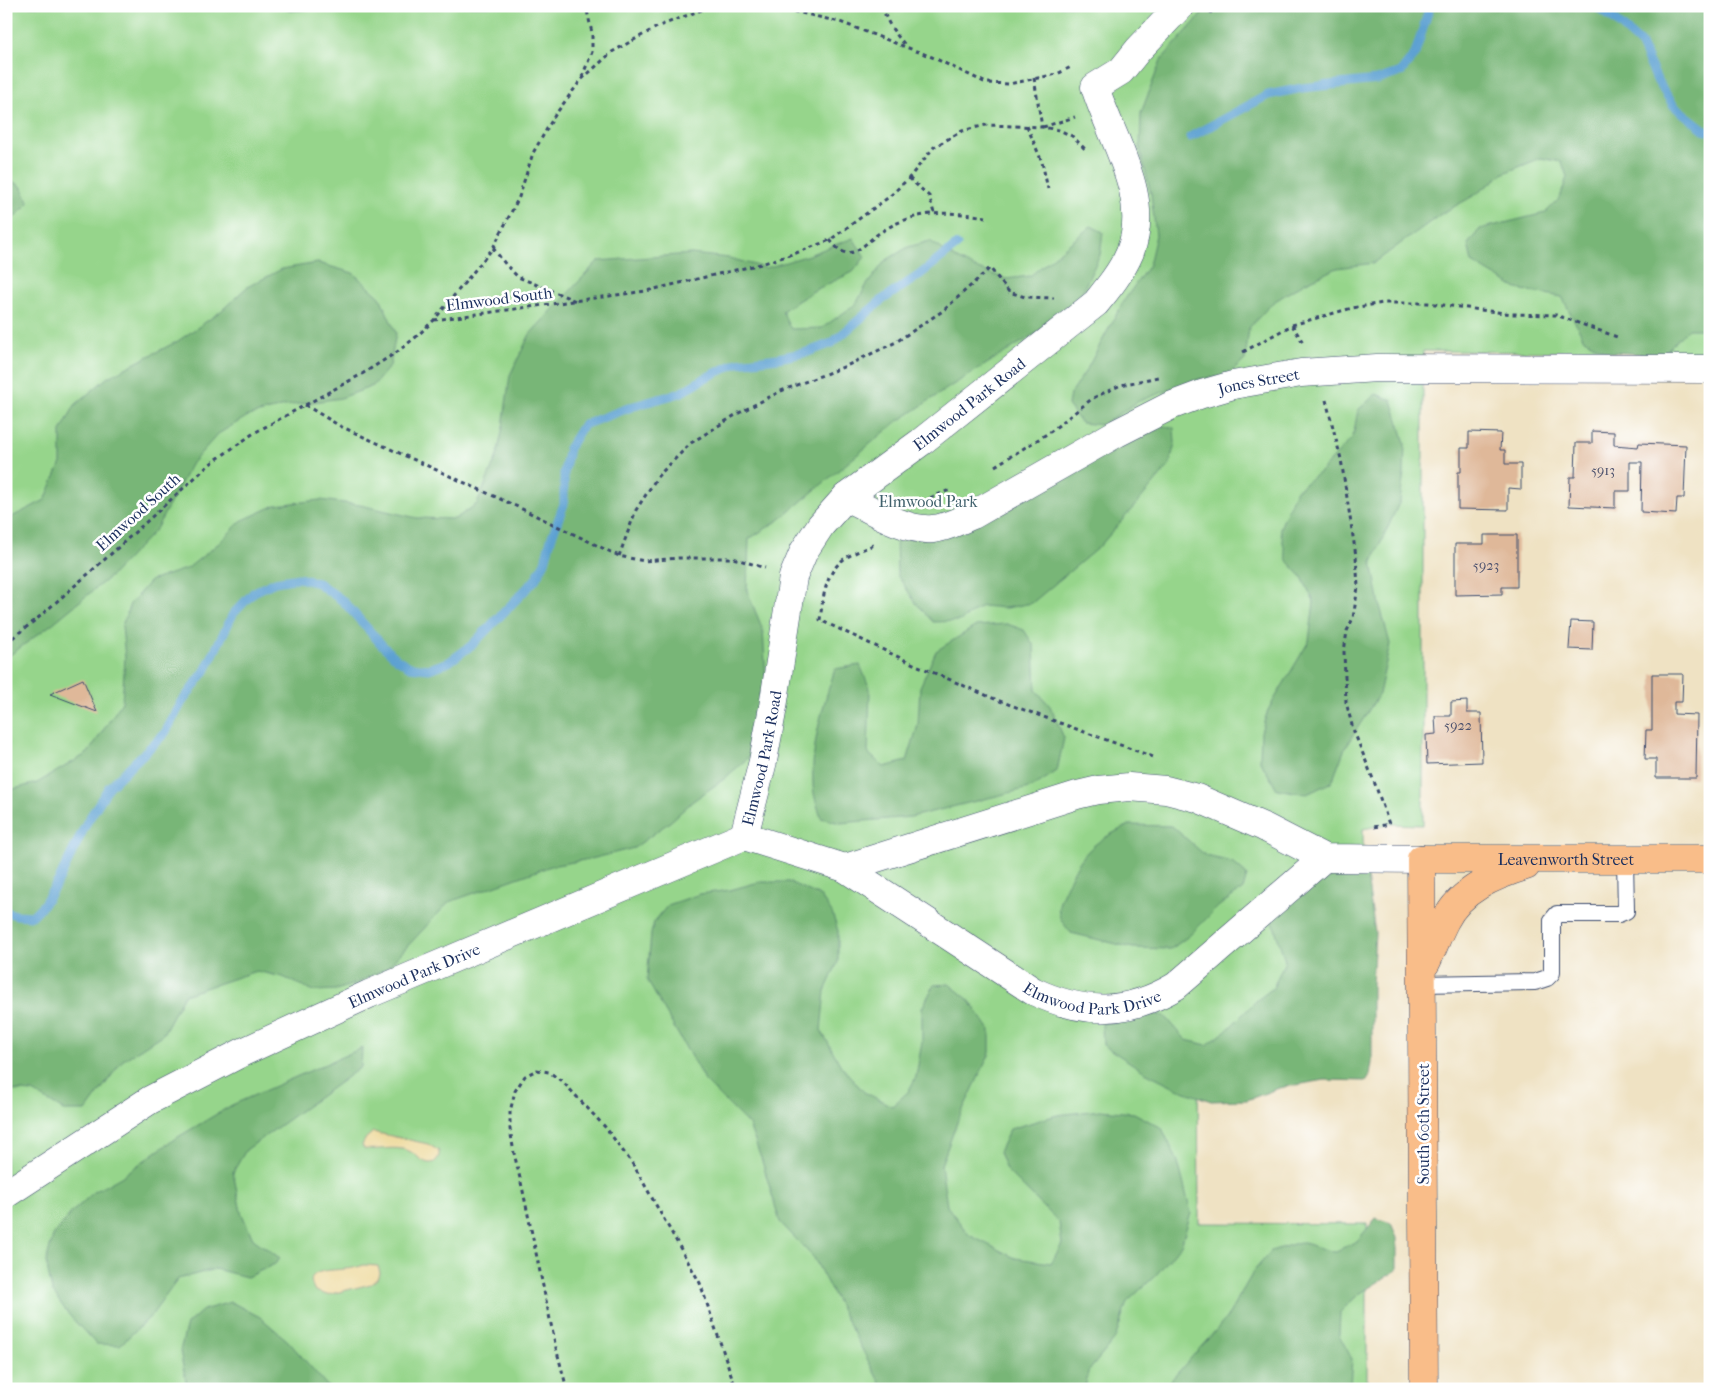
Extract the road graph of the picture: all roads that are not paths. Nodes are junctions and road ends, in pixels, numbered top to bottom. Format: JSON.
{"nodes":[{"id":1,"x":1180,"y":6,"type":"edge"},
{"id":2,"x":1710,"y":369,"type":"edge"},
{"id":3,"x":846,"y":497,"type":"junction"},
{"id":4,"x":744,"y":836,"type":"junction"},
{"id":5,"x":1324,"y":858,"type":"junction"},
{"id":6,"x":1422,"y":859,"type":"junction"},
{"id":7,"x":1548,"y":859,"type":"junction"},
{"id":8,"x":1625,"y":859,"type":"junction"},
{"id":9,"x":1710,"y":859,"type":"edge"},
{"id":10,"x":845,"y":868,"type":"junction"},
{"id":11,"x":1422,"y":979,"type":"junction"},
{"id":12,"x":6,"y":1194,"type":"edge"},
{"id":13,"x":1424,"y":1389,"type":"edge"}],
"edges":[{"from":1,"to":3,"type":"street","name":"Elmwood Park Road"},
{"from":2,"to":3,"type":"street","name":"Jones Street"},
{"from":3,"to":4,"type":"street","name":"Elmwood Park Road"},
{"from":4,"to":10,"type":"street","name":"Elmwood Park Drive"},
{"from":4,"to":12,"type":"street","name":"Elmwood Park Drive"},
{"from":5,"to":6,"type":"street"},
{"from":5,"to":10,"type":"street"},
{"from":5,"to":10,"type":"street","name":"Elmwood Park Drive"},
{"from":6,"to":7,"type":"main road","name":"Leavenworth Street"},
{"from":6,"to":11,"type":"main road","name":"South 60th Street"},
{"from":7,"to":8,"type":"main road","name":"Leavenworth Street"},
{"from":7,"to":11,"type":"main road"},
{"from":8,"to":9,"type":"main road","name":"Leavenworth Street"},
{"from":8,"to":11,"type":"lane"},
{"from":11,"to":13,"type":"main road","name":"South 60th Street"}]}
